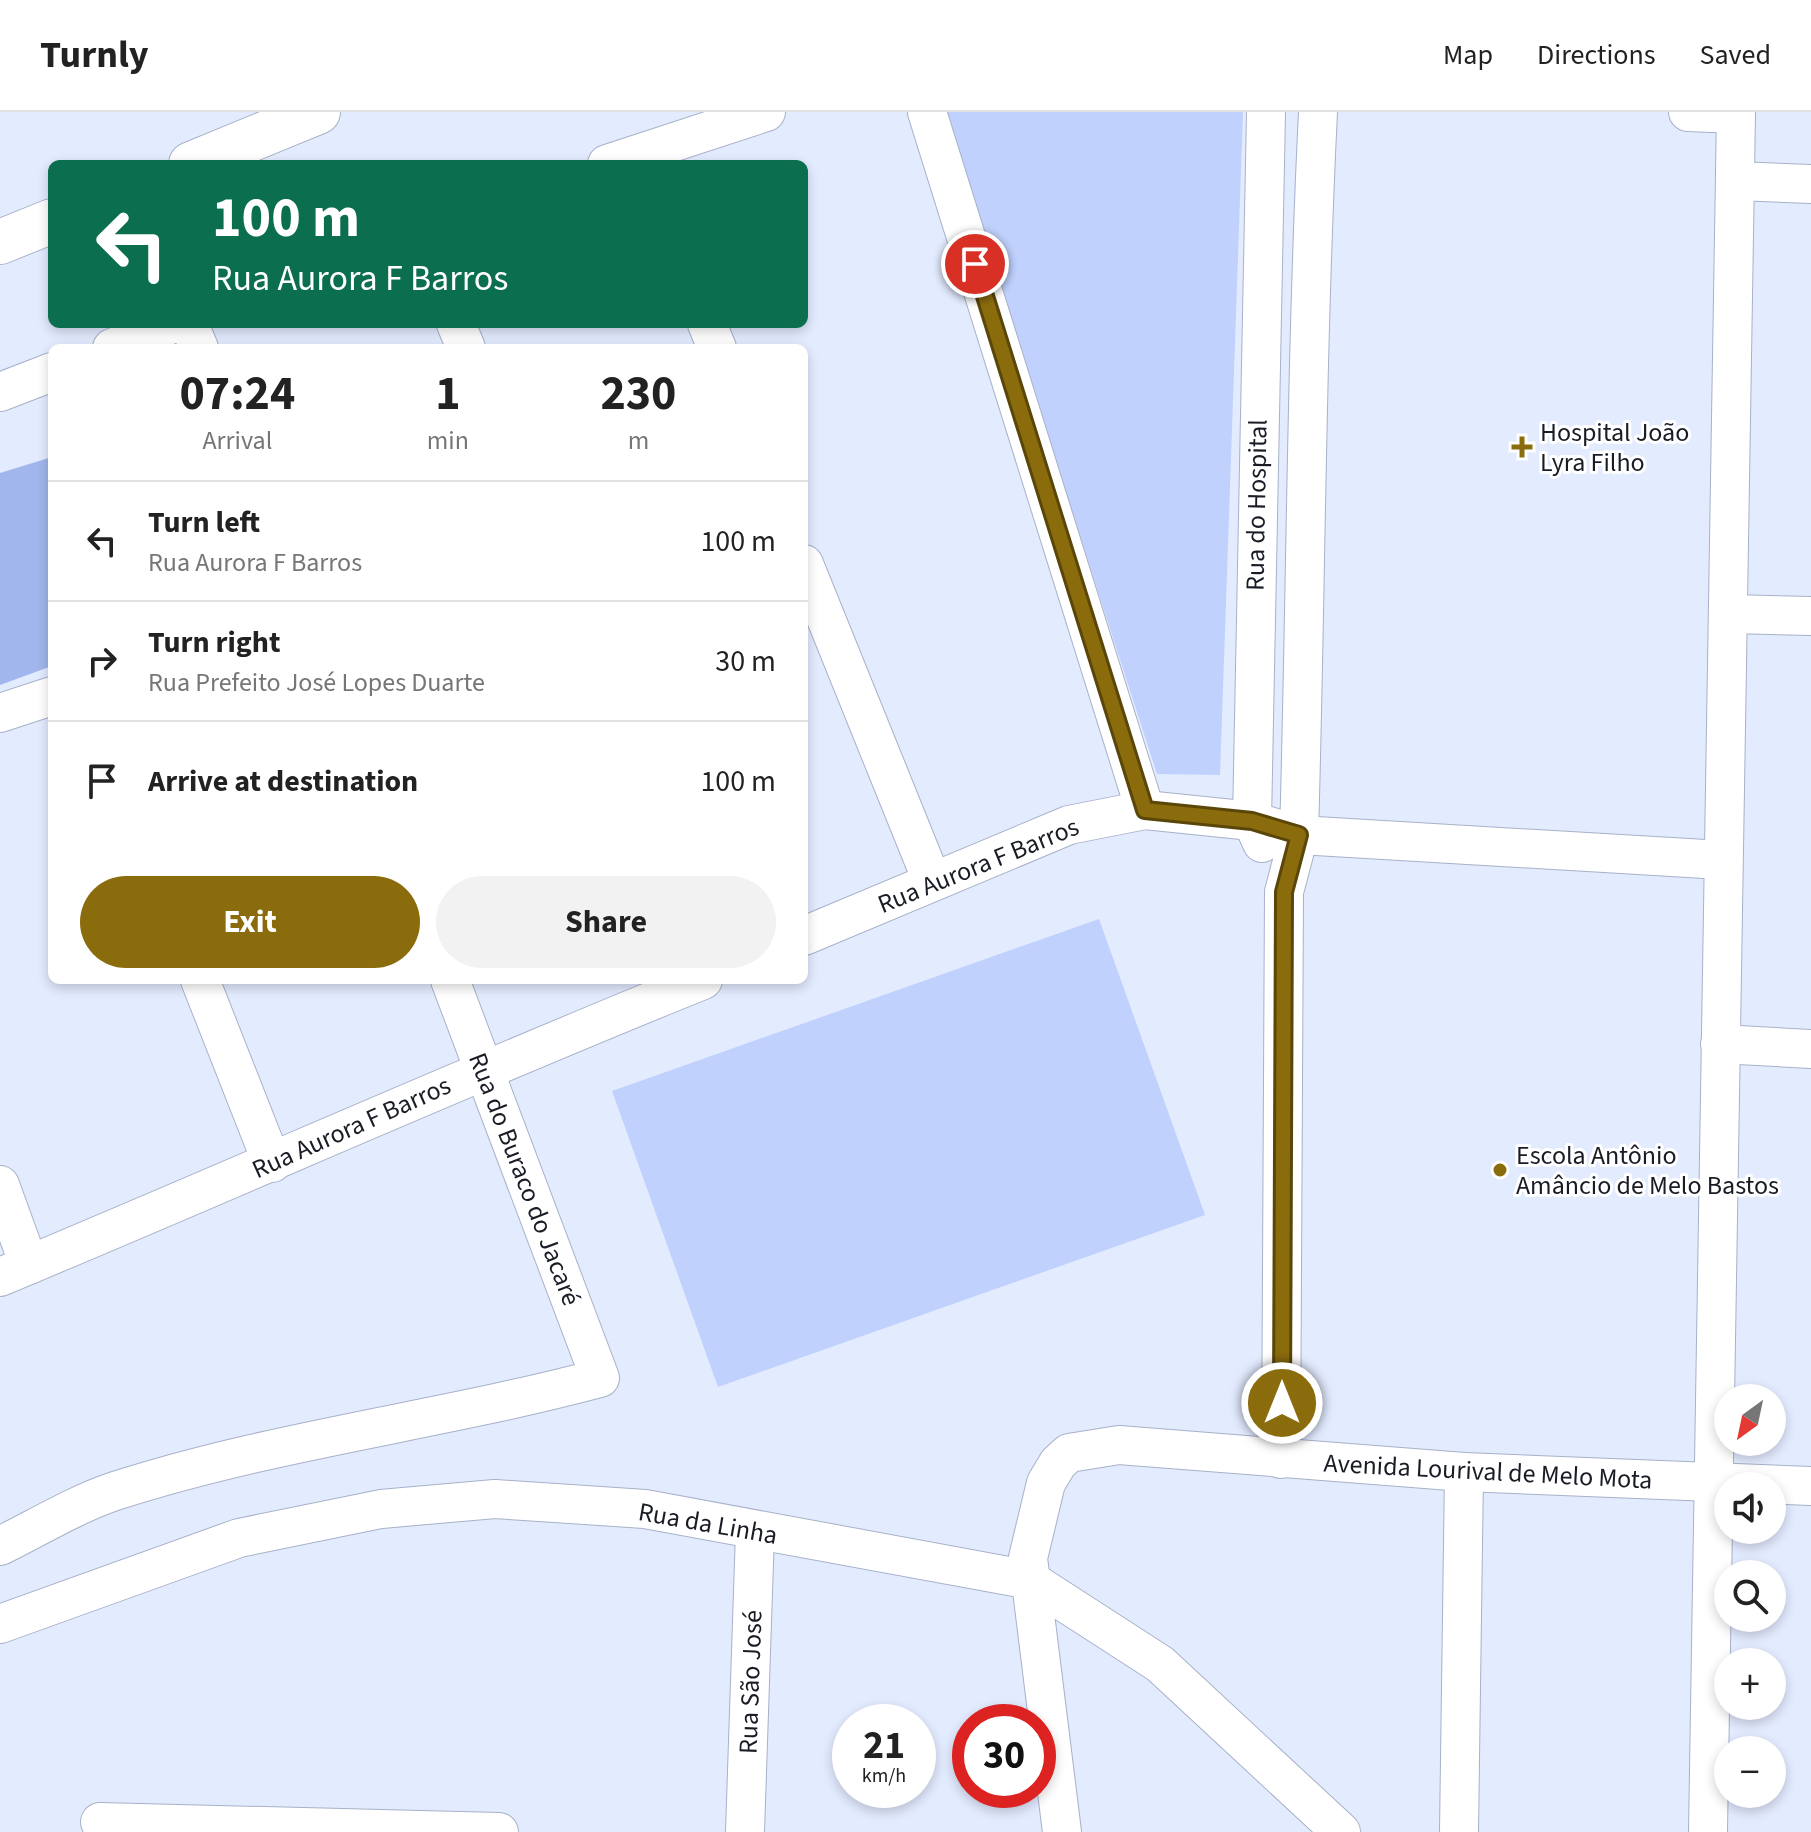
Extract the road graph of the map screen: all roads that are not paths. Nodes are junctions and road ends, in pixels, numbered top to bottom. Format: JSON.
{"nodes":[{"id":1,"x":318,"y":112,"type":"edge"},
{"id":2,"x":766,"y":112,"type":"edge"},
{"id":3,"x":927,"y":112,"type":"edge"},
{"id":4,"x":1266,"y":112,"type":"edge"},
{"id":5,"x":1318,"y":112,"type":"edge"},
{"id":6,"x":1688,"y":112,"type":"edge"},
{"id":7,"x":1736,"y":113,"type":"edge"},
{"id":8,"x":201,"y":160,"type":"edge"},
{"id":9,"x":632,"y":160,"type":"edge"},
{"id":10,"x":1736,"y":181,"type":"junction"},
{"id":11,"x":1811,"y":184,"type":"edge"},
{"id":12,"x":48,"y":223,"type":"edge"},
{"id":13,"x":0,"y":242,"type":"edge"},
{"id":14,"x":162,"y":328,"type":"edge"},
{"id":15,"x":122,"y":344,"type":"edge"},
{"id":16,"x":48,"y":374,"type":"edge"},
{"id":17,"x":0,"y":392,"type":"edge"},
{"id":18,"x":1257,"y":409,"type":"junction"},
{"id":19,"x":1311,"y":411,"type":"junction"},
{"id":20,"x":808,"y":574,"type":"edge"},
{"id":21,"x":1730,"y":614,"type":"junction"},
{"id":22,"x":1811,"y":616,"type":"edge"},
{"id":23,"x":48,"y":697,"type":"edge"},
{"id":24,"x":0,"y":713,"type":"edge"},
{"id":25,"x":1145,"y":810,"type":"junction"},
{"id":26,"x":1252,"y":821,"type":"junction"},
{"id":27,"x":1299,"y":835,"type":"junction"},
{"id":28,"x":1722,"y":860,"type":"junction"},
{"id":29,"x":932,"y":881,"type":"junction"},
{"id":30,"x":1284,"y":892,"type":"junction"},
{"id":31,"x":808,"y":934,"type":"edge"},
{"id":32,"x":202,"y":984,"type":"edge"},
{"id":33,"x":452,"y":984,"type":"edge"},
{"id":34,"x":693,"y":984,"type":"edge"},
{"id":35,"x":1720,"y":1044,"type":"junction"},
{"id":36,"x":1811,"y":1049,"type":"edge"},
{"id":37,"x":484,"y":1068,"type":"junction"},
{"id":38,"x":272,"y":1163,"type":"junction"},
{"id":39,"x":0,"y":1185,"type":"edge"},
{"id":40,"x":15,"y":1271,"type":"edge"},
{"id":41,"x":1281,"y":1459,"type":"junction"},
{"id":42,"x":1464,"y":1472,"type":"junction"},
{"id":43,"x":1712,"y":1483,"type":"junction"},
{"id":44,"x":1811,"y":1486,"type":"edge"},
{"id":45,"x":755,"y":1532,"type":"junction"},
{"id":46,"x":0,"y":1546,"type":"edge"},
{"id":47,"x":1030,"y":1580,"type":"junction"},
{"id":48,"x":0,"y":1624,"type":"edge"},
{"id":49,"x":100,"y":1822,"type":"dead end"},
{"id":50,"x":499,"y":1832,"type":"edge"},
{"id":51,"x":745,"y":1832,"type":"edge"},
{"id":52,"x":1062,"y":1832,"type":"edge"},
{"id":53,"x":1341,"y":1832,"type":"edge"},
{"id":54,"x":1459,"y":1832,"type":"edge"},
{"id":55,"x":1708,"y":1832,"type":"edge"}],
"edges":[{"from":1,"to":8,"type":"main road"},
{"from":2,"to":9,"type":"street"},
{"from":3,"to":25,"type":"street"},
{"from":4,"to":18,"type":"street","name":"Rua do Hospital"},
{"from":5,"to":19,"type":"street","name":"Rua do Hospital"},
{"from":6,"to":7,"type":"street"},
{"from":7,"to":10,"type":"street"},
{"from":10,"to":11,"type":"street"},
{"from":10,"to":21,"type":"street"},
{"from":12,"to":13,"type":"main road"},
{"from":14,"to":15,"type":"street"},
{"from":16,"to":17,"type":"street"},
{"from":18,"to":19,"type":"street"},
{"from":18,"to":26,"type":"street","name":"Rua do Hospital"},
{"from":19,"to":27,"type":"street","name":"Rua do Hospital"},
{"from":20,"to":29,"type":"street"},
{"from":21,"to":22,"type":"street"},
{"from":21,"to":28,"type":"street"},
{"from":23,"to":24,"type":"street"},
{"from":25,"to":26,"type":"street","name":"Rua Aurora F Barros"},
{"from":25,"to":29,"type":"street","name":"Rua Aurora F Barros"},
{"from":26,"to":27,"type":"street","name":"Rua Aurora F Barros"},
{"from":26,"to":30,"type":"street","name":"Rua do Hospital"},
{"from":27,"to":28,"type":"street","name":"Rua Aurora F Barros"},
{"from":27,"to":30,"type":"street","name":"Rua do Hospital"},
{"from":28,"to":35,"type":"street"},
{"from":29,"to":31,"type":"street","name":"Rua Aurora F Barros"},
{"from":30,"to":41,"type":"street","name":"Rua do Hospital"},
{"from":32,"to":38,"type":"street"},
{"from":33,"to":37,"type":"street","name":"Rua do Buraco do Jacaré"},
{"from":34,"to":37,"type":"street","name":"Rua Aurora F Barros"},
{"from":35,"to":36,"type":"street"},
{"from":35,"to":43,"type":"street"},
{"from":37,"to":38,"type":"street","name":"Rua Aurora F Barros"},
{"from":37,"to":46,"type":"street","name":"Rua do Buraco do Jacaré"},
{"from":38,"to":40,"type":"street","name":"Rua Aurora F Barros"},
{"from":39,"to":40,"type":"street"},
{"from":41,"to":42,"type":"street","name":"Avenida Lourival de Melo Mota"},
{"from":41,"to":47,"type":"street","name":"Avenida Lourival de Melo Mota"},
{"from":42,"to":43,"type":"street","name":"Avenida Lourival de Melo Mota"},
{"from":42,"to":54,"type":"street"},
{"from":43,"to":44,"type":"street","name":"Avenida Lourival de Melo Mota"},
{"from":43,"to":55,"type":"street"},
{"from":45,"to":47,"type":"street","name":"Rua da Linha"},
{"from":45,"to":48,"type":"street","name":"Rua da Linha"},
{"from":45,"to":51,"type":"street","name":"Rua São José"},
{"from":47,"to":52,"type":"street"},
{"from":47,"to":53,"type":"street","name":"Rua da Linha"},
{"from":49,"to":50,"type":"street"}]}
